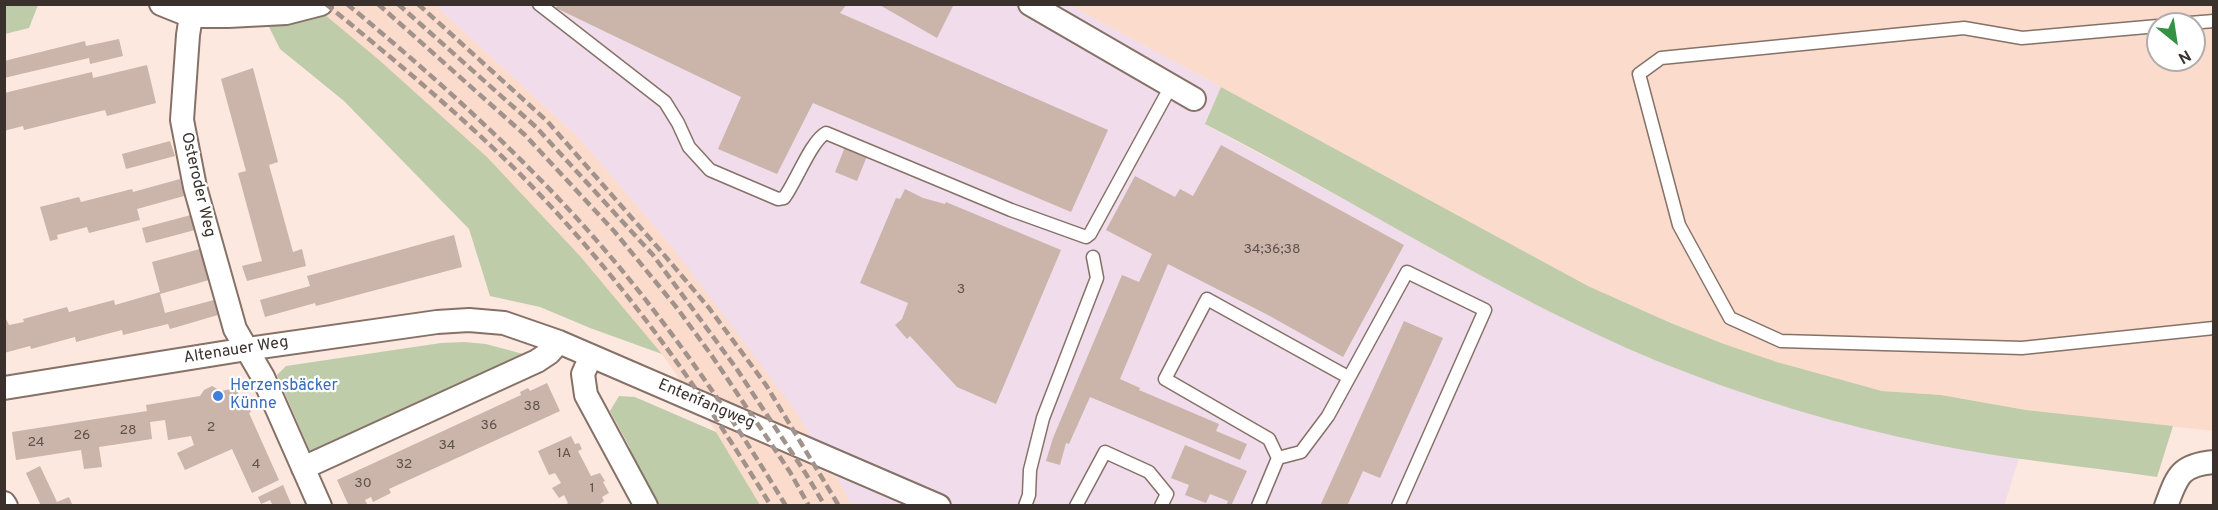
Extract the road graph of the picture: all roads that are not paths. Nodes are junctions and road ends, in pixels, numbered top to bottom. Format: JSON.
{"nodes":[{"id":1,"x":161,"y":4,"type":"edge"},
{"id":2,"x":321,"y":4,"type":"edge"},
{"id":3,"x":539,"y":4,"type":"edge"},
{"id":4,"x":1030,"y":4,"type":"edge"},
{"id":5,"x":191,"y":16,"type":"junction"},
{"id":6,"x":2146,"y":27,"type":"edge"},
{"id":7,"x":1171,"y":86,"type":"junction"},
{"id":8,"x":1194,"y":99,"type":"dead end"},
{"id":9,"x":1094,"y":257,"type":"dead end"},
{"id":10,"x":469,"y":320,"type":"joint"},
{"id":11,"x":2214,"y":328,"type":"edge"},
{"id":12,"x":560,"y":342,"type":"junction"},
{"id":13,"x":247,"y":349,"type":"junction"},
{"id":14,"x":591,"y":356,"type":"junction"},
{"id":15,"x":1348,"y":377,"type":"junction"},
{"id":16,"x":4,"y":388,"type":"edge"},
{"id":17,"x":1278,"y":458,"type":"junction"},
{"id":18,"x":2214,"y":462,"type":"edge"},
{"id":19,"x":303,"y":468,"type":"junction"},
{"id":20,"x":320,"y":506,"type":"edge"},
{"id":21,"x":646,"y":506,"type":"edge"},
{"id":22,"x":939,"y":506,"type":"edge"},
{"id":23,"x":1025,"y":506,"type":"edge"},
{"id":24,"x":1076,"y":506,"type":"edge"},
{"id":25,"x":1161,"y":506,"type":"edge"},
{"id":26,"x":1258,"y":506,"type":"edge"},
{"id":27,"x":1398,"y":506,"type":"edge"},
{"id":28,"x":2166,"y":506,"type":"edge"}],
"edges":[{"from":1,"to":5,"type":"street"},
{"from":2,"to":5,"type":"street"},
{"from":3,"to":7,"type":"lane"},
{"from":4,"to":7,"type":"street"},
{"from":5,"to":13,"type":"street","name":"Osteroder Weg"},
{"from":6,"to":11,"type":"lane"},
{"from":7,"to":8,"type":"street"},
{"from":9,"to":23,"type":"lane"},
{"from":10,"to":12,"type":"street","name":"Entenfangweg"},
{"from":10,"to":13,"type":"street","name":"Altenauer Weg"},
{"from":12,"to":14,"type":"street","name":"Entenfangweg"},
{"from":12,"to":19,"type":"street"},
{"from":13,"to":16,"type":"street","name":"Altenauer Weg"},
{"from":13,"to":19,"type":"street","name":"Osteroder Weg"},
{"from":14,"to":21,"type":"street"},
{"from":14,"to":22,"type":"street","name":"Entenfangweg"},
{"from":15,"to":17,"type":"lane"},
{"from":15,"to":17,"type":"lane"},
{"from":15,"to":27,"type":"lane"},
{"from":17,"to":26,"type":"lane"},
{"from":18,"to":28,"type":"street"},
{"from":19,"to":20,"type":"street","name":"Osteroder Weg"},
{"from":24,"to":25,"type":"lane"}]}
